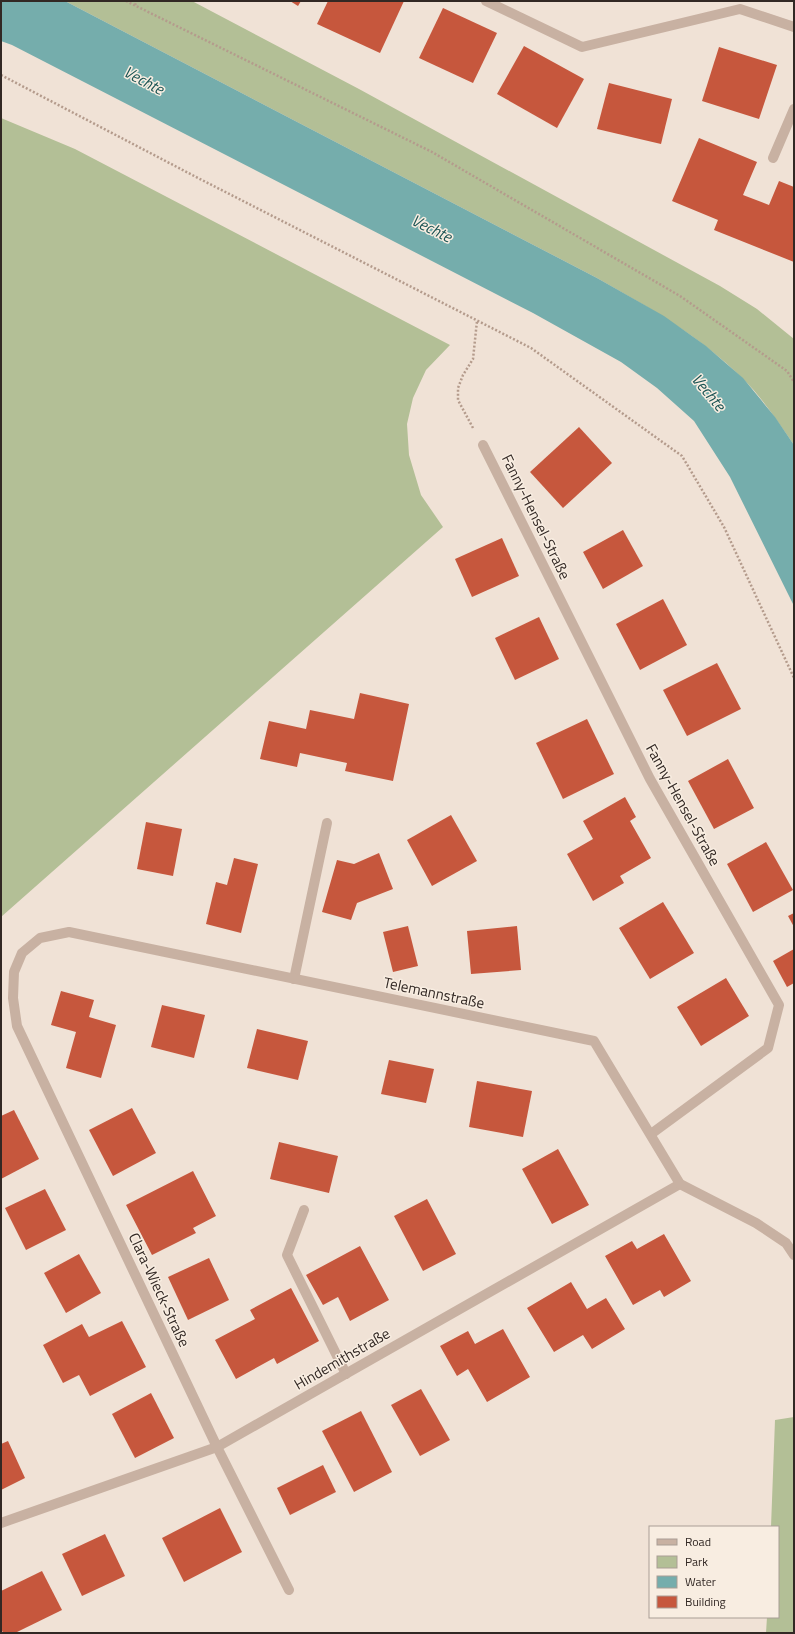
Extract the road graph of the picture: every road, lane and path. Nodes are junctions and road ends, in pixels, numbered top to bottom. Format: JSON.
{"nodes":[{"id":1,"x":126,"y":1,"type":"edge"},
{"id":2,"x":137,"y":1,"type":"edge"},
{"id":3,"x":486,"y":1,"type":"edge"},
{"id":4,"x":135,"y":5,"type":"junction"},
{"id":5,"x":794,"y":27,"type":"edge"},
{"id":6,"x":1,"y":75,"type":"edge"},
{"id":7,"x":794,"y":109,"type":"edge"},
{"id":8,"x":773,"y":158,"type":"dead end"},
{"id":9,"x":477,"y":320,"type":"junction"},
{"id":10,"x":794,"y":382,"type":"edge"},
{"id":11,"x":484,"y":445,"type":"joint"},
{"id":12,"x":794,"y":678,"type":"edge"},
{"id":13,"x":327,"y":823,"type":"dead end"},
{"id":14,"x":294,"y":979,"type":"junction"},
{"id":15,"x":13,"y":998,"type":"joint"},
{"id":16,"x":650,"y":1134,"type":"junction"},
{"id":17,"x":680,"y":1184,"type":"junction"},
{"id":18,"x":304,"y":1210,"type":"dead end"},
{"id":19,"x":794,"y":1255,"type":"edge"},
{"id":20,"x":346,"y":1374,"type":"junction"},
{"id":21,"x":217,"y":1447,"type":"junction"},
{"id":22,"x":1,"y":1523,"type":"edge"},
{"id":23,"x":289,"y":1590,"type":"dead end"}],
"edges":[{"from":1,"to":4,"type":"path"},
{"from":2,"to":4,"type":"path"},
{"from":3,"to":5,"type":"street"},
{"from":4,"to":10,"type":"path"},
{"from":6,"to":9,"type":"path"},
{"from":7,"to":8,"type":"street"},
{"from":9,"to":11,"type":"path"},
{"from":9,"to":12,"type":"path"},
{"from":11,"to":16,"type":"street","name":"Fanny-Hensel-Straße"},
{"from":13,"to":14,"type":"street"},
{"from":14,"to":15,"type":"street","name":"Telemannstraße"},
{"from":14,"to":16,"type":"street","name":"Telemannstraße"},
{"from":15,"to":21,"type":"street","name":"Clara-Wieck-Straße"},
{"from":16,"to":17,"type":"street","name":"Telemannstraße"},
{"from":17,"to":19,"type":"street"},
{"from":17,"to":20,"type":"street","name":"Hindemithstraße"},
{"from":18,"to":20,"type":"street"},
{"from":20,"to":21,"type":"street","name":"Hindemithstraße"},
{"from":21,"to":22,"type":"street","name":"Hindemithstraße"},
{"from":21,"to":23,"type":"street","name":"Clara-Wieck-Straße"}]}
